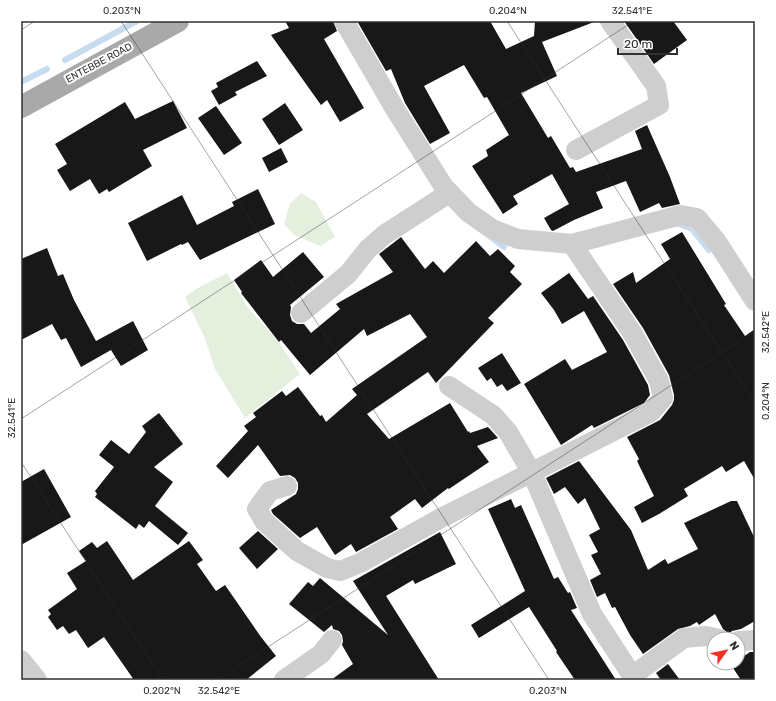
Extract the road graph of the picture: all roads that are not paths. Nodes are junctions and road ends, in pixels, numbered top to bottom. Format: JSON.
{"nodes":[{"id":1,"x":178,"y":21,"type":"edge"},
{"id":2,"x":344,"y":21,"type":"edge"},
{"id":3,"x":610,"y":21,"type":"edge"},
{"id":4,"x":21,"y":107,"type":"edge"},
{"id":5,"x":576,"y":150,"type":"dead end"},
{"id":6,"x":450,"y":193,"type":"junction"},
{"id":7,"x":572,"y":244,"type":"junction"},
{"id":8,"x":755,"y":301,"type":"edge"},
{"id":9,"x":301,"y":314,"type":"dead end"},
{"id":10,"x":449,"y":386,"type":"dead end"},
{"id":11,"x":532,"y":472,"type":"junction"},
{"id":12,"x":288,"y":486,"type":"dead end"},
{"id":13,"x":706,"y":636,"type":"edge"},
{"id":14,"x":332,"y":640,"type":"dead end"},
{"id":15,"x":21,"y":660,"type":"edge"},
{"id":16,"x":629,"y":677,"type":"edge"},
{"id":17,"x":37,"y":680,"type":"edge"},
{"id":18,"x":284,"y":680,"type":"edge"}],
"edges":[{"from":1,"to":4,"type":"main road","name":"ENTEBBE ROAD"},
{"from":2,"to":6,"type":"street"},
{"from":3,"to":5,"type":"street"},
{"from":6,"to":7,"type":"street"},
{"from":6,"to":9,"type":"street"},
{"from":7,"to":8,"type":"street"},
{"from":7,"to":11,"type":"street"},
{"from":10,"to":11,"type":"street"},
{"from":11,"to":12,"type":"street"},
{"from":11,"to":16,"type":"street"},
{"from":13,"to":16,"type":"street"},
{"from":14,"to":18,"type":"street"},
{"from":15,"to":17,"type":"street"}]}
